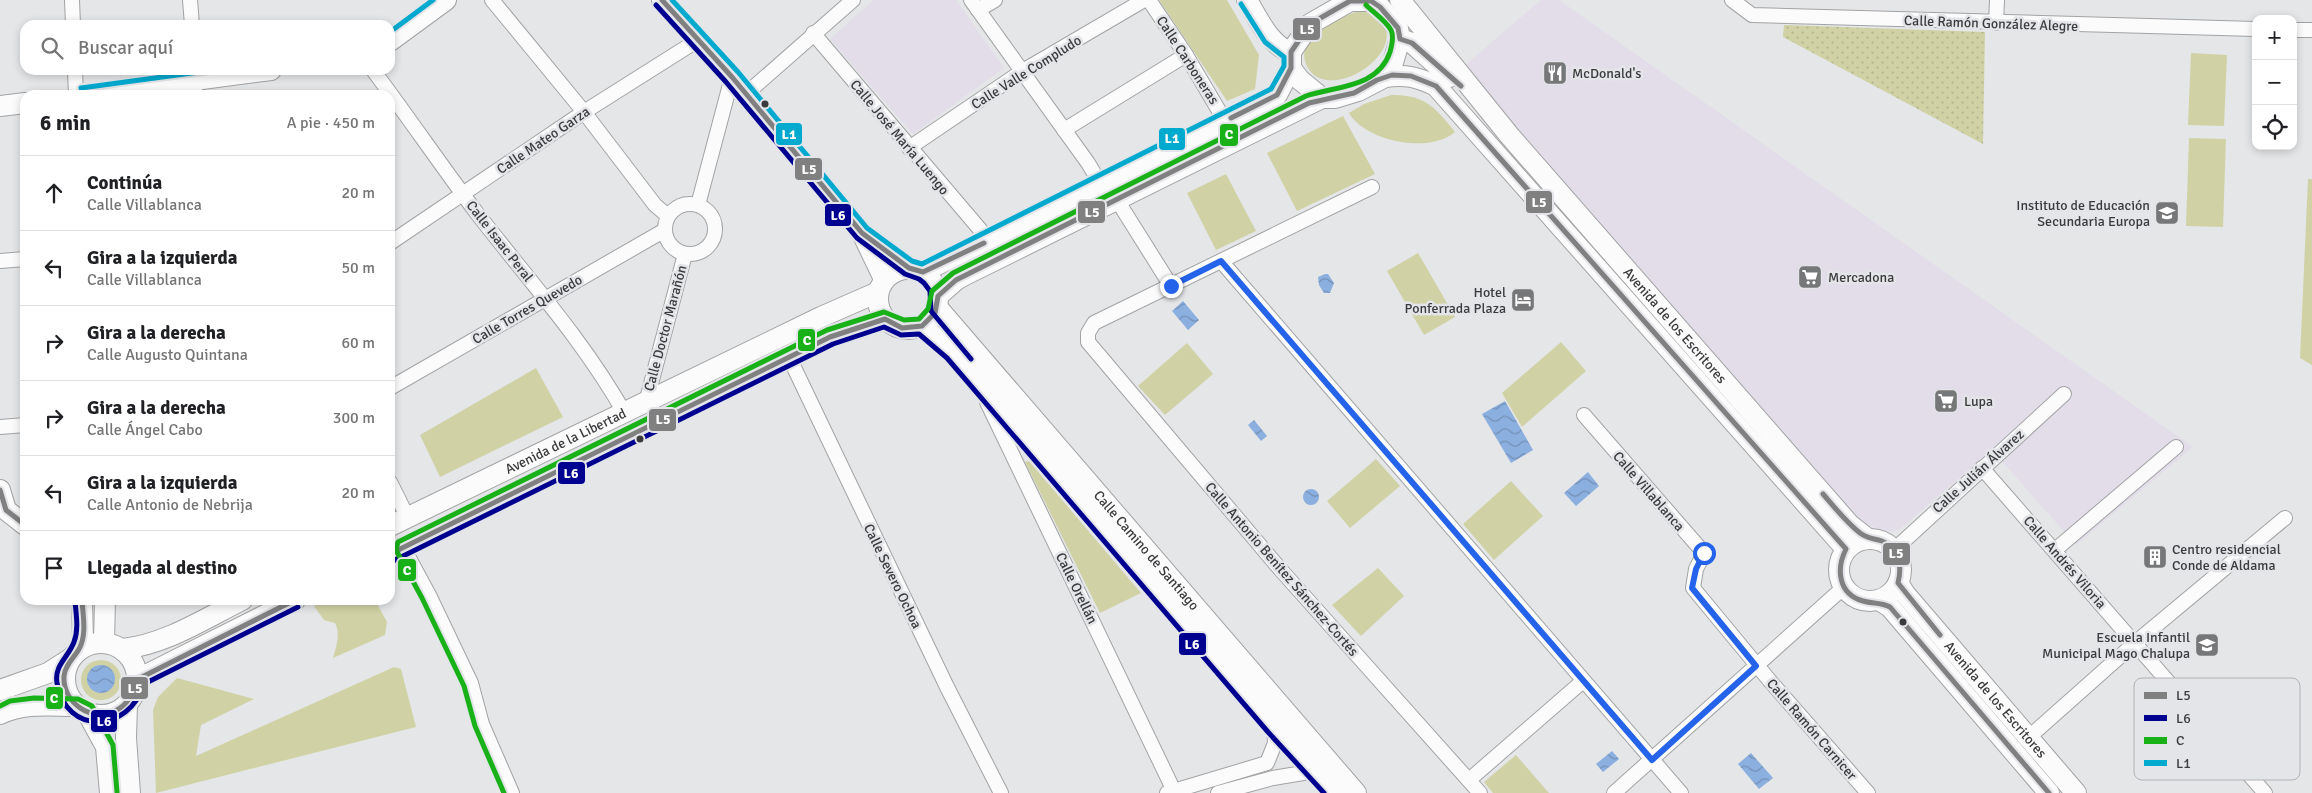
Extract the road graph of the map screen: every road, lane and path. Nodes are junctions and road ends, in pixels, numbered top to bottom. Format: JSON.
{"nodes":[{"id":1,"x":72,"y":0,"type":"edge"},
{"id":2,"x":190,"y":0,"type":"edge"},
{"id":3,"x":446,"y":0,"type":"edge"},
{"id":4,"x":492,"y":0,"type":"edge"},
{"id":5,"x":662,"y":0,"type":"edge"},
{"id":6,"x":853,"y":0,"type":"edge"},
{"id":7,"x":995,"y":0,"type":"edge"},
{"id":8,"x":1144,"y":0,"type":"edge"},
{"id":9,"x":1148,"y":0,"type":"edge"},
{"id":10,"x":1247,"y":0,"type":"edge"},
{"id":11,"x":1371,"y":0,"type":"edge"},
{"id":12,"x":1400,"y":0,"type":"edge"},
{"id":13,"x":1997,"y":0,"type":"edge"},
{"id":14,"x":1738,"y":2,"type":"edge"},
{"id":15,"x":975,"y":5,"type":"edge"},
{"id":16,"x":73,"y":20,"type":"edge"},
{"id":17,"x":192,"y":20,"type":"edge"},
{"id":18,"x":1996,"y":23,"type":"junction"},
{"id":19,"x":2252,"y":29,"type":"edge"},
{"id":20,"x":2297,"y":30,"type":"edge"},
{"id":21,"x":2312,"y":30,"type":"edge"},
{"id":22,"x":813,"y":33,"type":"junction"},
{"id":23,"x":395,"y":37,"type":"edge"},
{"id":24,"x":1400,"y":39,"type":"junction"},
{"id":25,"x":698,"y":40,"type":"junction"},
{"id":26,"x":1186,"y":55,"type":"junction"},
{"id":27,"x":1291,"y":60,"type":"junction"},
{"id":28,"x":1021,"y":72,"type":"junction"},
{"id":29,"x":75,"y":75,"type":"edge"},
{"id":30,"x":236,"y":75,"type":"edge"},
{"id":31,"x":377,"y":75,"type":"edge"},
{"id":32,"x":1385,"y":76,"type":"junction"},
{"id":33,"x":732,"y":77,"type":"junction"},
{"id":34,"x":194,"y":81,"type":"edge"},
{"id":35,"x":76,"y":90,"type":"edge"},
{"id":36,"x":122,"y":90,"type":"edge"},
{"id":37,"x":388,"y":90,"type":"edge"},
{"id":38,"x":746,"y":94,"type":"junction"},
{"id":39,"x":1322,"y":98,"type":"junction"},
{"id":40,"x":395,"y":100,"type":"edge"},
{"id":41,"x":20,"y":104,"type":"edge"},
{"id":42,"x":0,"y":106,"type":"edge"},
{"id":43,"x":1486,"y":108,"type":"junction"},
{"id":44,"x":584,"y":112,"type":"junction"},
{"id":45,"x":1225,"y":121,"type":"junction"},
{"id":46,"x":1064,"y":130,"type":"junction"},
{"id":47,"x":909,"y":148,"type":"junction"},
{"id":48,"x":1100,"y":183,"type":"junction"},
{"id":49,"x":1372,"y":187,"type":"dead end"},
{"id":50,"x":463,"y":193,"type":"junction"},
{"id":51,"x":1117,"y":200,"type":"junction"},
{"id":52,"x":698,"y":205,"type":"junction"},
{"id":53,"x":667,"y":223,"type":"junction"},
{"id":54,"x":862,"y":233,"type":"junction"},
{"id":55,"x":395,"y":240,"type":"edge"},
{"id":56,"x":989,"y":240,"type":"junction"},
{"id":57,"x":685,"y":254,"type":"junction"},
{"id":58,"x":20,"y":259,"type":"edge"},
{"id":59,"x":0,"y":261,"type":"edge"},
{"id":60,"x":1221,"y":261,"type":"junction"},
{"id":61,"x":916,"y":270,"type":"junction"},
{"id":62,"x":881,"y":285,"type":"junction"},
{"id":63,"x":1171,"y":286,"type":"junction"},
{"id":64,"x":546,"y":298,"type":"junction"},
{"id":65,"x":938,"y":301,"type":"junction"},
{"id":66,"x":885,"y":319,"type":"junction"},
{"id":67,"x":922,"y":326,"type":"junction"},
{"id":68,"x":789,"y":357,"type":"junction"},
{"id":69,"x":395,"y":385,"type":"edge"},
{"id":70,"x":980,"y":386,"type":"junction"},
{"id":71,"x":2064,"y":394,"type":"dead end"},
{"id":72,"x":646,"y":403,"type":"junction"},
{"id":73,"x":625,"y":414,"type":"junction"},
{"id":74,"x":1584,"y":415,"type":"dead end"},
{"id":75,"x":20,"y":425,"type":"edge"},
{"id":76,"x":0,"y":427,"type":"edge"},
{"id":77,"x":2176,"y":446,"type":"dead end"},
{"id":78,"x":1982,"y":468,"type":"junction"},
{"id":79,"x":0,"y":490,"type":"edge"},
{"id":80,"x":395,"y":504,"type":"edge"},
{"id":81,"x":2285,"y":518,"type":"dead end"},
{"id":82,"x":20,"y":521,"type":"edge"},
{"id":83,"x":399,"y":522,"type":"edge"},
{"id":84,"x":1868,"y":538,"type":"junction"},
{"id":85,"x":397,"y":550,"type":"edge"},
{"id":86,"x":1846,"y":550,"type":"junction"},
{"id":87,"x":1894,"y":550,"type":"junction"},
{"id":88,"x":2055,"y":550,"type":"junction"},
{"id":89,"x":1898,"y":583,"type":"junction"},
{"id":90,"x":1843,"y":588,"type":"junction"},
{"id":91,"x":1879,"y":600,"type":"junction"},
{"id":92,"x":82,"y":605,"type":"edge"},
{"id":93,"x":106,"y":605,"type":"edge"},
{"id":94,"x":232,"y":605,"type":"edge"},
{"id":95,"x":285,"y":605,"type":"edge"},
{"id":96,"x":2135,"y":643,"type":"junction"},
{"id":97,"x":114,"y":646,"type":"junction"},
{"id":98,"x":75,"y":654,"type":"junction"},
{"id":99,"x":1756,"y":666,"type":"junction"},
{"id":100,"x":2165,"y":678,"type":"edge"},
{"id":101,"x":138,"y":679,"type":"junction"},
{"id":102,"x":1583,"y":681,"type":"junction"},
{"id":103,"x":0,"y":690,"type":"edge"},
{"id":104,"x":127,"y":704,"type":"junction"},
{"id":105,"x":82,"y":709,"type":"junction"},
{"id":106,"x":0,"y":714,"type":"edge"},
{"id":107,"x":1274,"y":727,"type":"junction"},
{"id":108,"x":2028,"y":738,"type":"junction"},
{"id":109,"x":1652,"y":760,"type":"junction"},
{"id":110,"x":1315,"y":771,"type":"junction"},
{"id":111,"x":1469,"y":780,"type":"junction"},
{"id":112,"x":2254,"y":780,"type":"edge"},
{"id":113,"x":1172,"y":792,"type":"edge"},
{"id":114,"x":110,"y":793,"type":"edge"},
{"id":115,"x":130,"y":793,"type":"edge"},
{"id":116,"x":512,"y":793,"type":"edge"},
{"id":117,"x":1001,"y":793,"type":"edge"},
{"id":118,"x":1218,"y":793,"type":"edge"},
{"id":119,"x":1334,"y":793,"type":"edge"},
{"id":120,"x":1356,"y":793,"type":"edge"},
{"id":121,"x":1480,"y":793,"type":"edge"},
{"id":122,"x":1614,"y":793,"type":"edge"},
{"id":123,"x":1681,"y":793,"type":"edge"},
{"id":124,"x":1868,"y":793,"type":"edge"},
{"id":125,"x":2050,"y":793,"type":"edge"},
{"id":126,"x":2076,"y":793,"type":"edge"},
{"id":127,"x":2265,"y":793,"type":"edge"}],
"edges":[{"from":1,"to":16,"type":"street"},
{"from":2,"to":17,"type":"street"},
{"from":3,"to":23,"type":"main road"},
{"from":4,"to":44,"type":"street"},
{"from":5,"to":25,"type":"main road"},
{"from":6,"to":22,"type":"street"},
{"from":7,"to":15,"type":"street"},
{"from":8,"to":28,"type":"street","name":"Calle Valle Compludo"},
{"from":9,"to":26,"type":"street","name":"Calle Carboneras"},
{"from":10,"to":27,"type":"main road"},
{"from":11,"to":24,"type":"main road"},
{"from":11,"to":27,"type":"main road"},
{"from":12,"to":43,"type":"main road","name":"Avenida de los Escritores"},
{"from":13,"to":18,"type":"street"},
{"from":14,"to":18,"type":"street","name":"Calle Ramón González Alegre"},
{"from":15,"to":28,"type":"street"},
{"from":18,"to":19,"type":"street","name":"Calle Ramón González Alegre"},
{"from":20,"to":21,"type":"street"},
{"from":22,"to":38,"type":"street"},
{"from":22,"to":47,"type":"street","name":"Calle José María Luengo"},
{"from":24,"to":32,"type":"main road"},
{"from":24,"to":43,"type":"main road","name":"Avenida de los Escritores"},
{"from":25,"to":33,"type":"main road"},
{"from":25,"to":44,"type":"street","name":"Calle Mateo Garza"},
{"from":26,"to":45,"type":"street","name":"Calle Carboneras"},
{"from":26,"to":46,"type":"street"},
{"from":27,"to":39,"type":"main road"},
{"from":27,"to":45,"type":"main road"},
{"from":28,"to":46,"type":"street"},
{"from":28,"to":47,"type":"street","name":"Calle Valle Compludo"},
{"from":29,"to":35,"type":"street"},
{"from":30,"to":34,"type":"main road"},
{"from":31,"to":37,"type":"street","name":"Calle Isaac Peral"},
{"from":32,"to":39,"type":"main road"},
{"from":32,"to":86,"type":"main road","name":"Avenida de los Escritores"},
{"from":33,"to":38,"type":"main road"},
{"from":33,"to":52,"type":"street"},
{"from":34,"to":36,"type":"main road"},
{"from":38,"to":54,"type":"main road"},
{"from":39,"to":51,"type":"main road"},
{"from":40,"to":50,"type":"street","name":"Calle Isaac Peral"},
{"from":41,"to":42,"type":"main road"},
{"from":43,"to":84,"type":"main road","name":"Avenida de los Escritores"},
{"from":44,"to":50,"type":"street","name":"Calle Mateo Garza"},
{"from":44,"to":53,"type":"street"},
{"from":45,"to":48,"type":"main road"},
{"from":46,"to":48,"type":"street"},
{"from":47,"to":56,"type":"street","name":"Calle José María Luengo"},
{"from":48,"to":56,"type":"main road"},
{"from":49,"to":60,"type":"street"},
{"from":50,"to":55,"type":"street","name":"Calle Mateo Garza"},
{"from":50,"to":64,"type":"street","name":"Calle Isaac Peral"},
{"from":51,"to":63,"type":"street"},
{"from":51,"to":65,"type":"main road"},
{"from":52,"to":53,"type":"street"},
{"from":52,"to":57,"type":"street"},
{"from":53,"to":57,"type":"street"},
{"from":53,"to":64,"type":"street","name":"Calle Torres Quevedo"},
{"from":54,"to":61,"type":"main road"},
{"from":54,"to":62,"type":"main road"},
{"from":56,"to":61,"type":"main road"},
{"from":57,"to":72,"type":"street","name":"Calle Doctor Marañón"},
{"from":58,"to":59,"type":"street"},
{"from":60,"to":63,"type":"street"},
{"from":60,"to":102,"type":"street"},
{"from":61,"to":62,"type":"main road"},
{"from":61,"to":65,"type":"main road"},
{"from":62,"to":66,"type":"main road"},
{"from":62,"to":72,"type":"main road","name":"Avenida de la Libertad"},
{"from":63,"to":111,"type":"street","name":"Calle Antonio Benítez Sánchez-Cortés"},
{"from":64,"to":69,"type":"street","name":"Calle Torres Quevedo"},
{"from":64,"to":73,"type":"street","name":"Calle Isaac Peral"},
{"from":65,"to":67,"type":"main road"},
{"from":65,"to":120,"type":"main road","name":"Calle Camino de Santiago"},
{"from":66,"to":67,"type":"main road"},
{"from":66,"to":68,"type":"main road","name":"Avenida de la Libertad"},
{"from":67,"to":70,"type":"main road","name":"Calle Camino de Santiago"},
{"from":68,"to":85,"type":"main road","name":"Avenida de la Libertad"},
{"from":68,"to":117,"type":"street","name":"Calle Severo Ochoa"},
{"from":70,"to":107,"type":"main road","name":"Calle Camino de Santiago"},
{"from":70,"to":113,"type":"street","name":"Calle Orellán"},
{"from":71,"to":78,"type":"street","name":"Calle Julián Álvarez"},
{"from":72,"to":73,"type":"main road","name":"Avenida de la Libertad"},
{"from":73,"to":83,"type":"main road","name":"Avenida de la Libertad"},
{"from":74,"to":99,"type":"street","name":"Calle Villablanca"},
{"from":75,"to":76,"type":"street"},
{"from":77,"to":88,"type":"street"},
{"from":78,"to":87,"type":"street","name":"Calle Julián Álvarez"},
{"from":78,"to":88,"type":"street","name":"Calle Andrés Viloria"},
{"from":79,"to":82,"type":"main road"},
{"from":80,"to":83,"type":"street"},
{"from":81,"to":96,"type":"street"},
{"from":84,"to":86,"type":"main road"},
{"from":84,"to":87,"type":"main road"},
{"from":85,"to":116,"type":"street"},
{"from":86,"to":90,"type":"main road"},
{"from":87,"to":89,"type":"main road"},
{"from":88,"to":96,"type":"street","name":"Calle Andrés Viloria"},
{"from":89,"to":91,"type":"main road"},
{"from":89,"to":108,"type":"main road","name":"Avenida de los Escritores"},
{"from":90,"to":91,"type":"main road"},
{"from":90,"to":99,"type":"street"},
{"from":91,"to":125,"type":"main road","name":"Avenida de los Escritores"},
{"from":92,"to":98,"type":"main road"},
{"from":93,"to":97,"type":"main road"},
{"from":94,"to":97,"type":"main road"},
{"from":95,"to":101,"type":"main road"},
{"from":96,"to":100,"type":"street","name":"Calle Andrés Viloria"},
{"from":96,"to":108,"type":"street"},
{"from":97,"to":98,"type":"main road"},
{"from":97,"to":101,"type":"main road"},
{"from":98,"to":103,"type":"main road"},
{"from":98,"to":105,"type":"main road"},
{"from":99,"to":109,"type":"street"},
{"from":99,"to":124,"type":"street","name":"Calle Ramón Carnicer"},
{"from":101,"to":104,"type":"main road"},
{"from":102,"to":109,"type":"street"},
{"from":102,"to":111,"type":"street"},
{"from":104,"to":105,"type":"main road"},
{"from":104,"to":115,"type":"main road"},
{"from":105,"to":106,"type":"main road"},
{"from":105,"to":114,"type":"main road"},
{"from":107,"to":110,"type":"main road","name":"Calle Camino de Santiago"},
{"from":107,"to":113,"type":"street"},
{"from":108,"to":126,"type":"main road","name":"Avenida de los Escritores"},
{"from":109,"to":122,"type":"street"},
{"from":109,"to":123,"type":"street"},
{"from":110,"to":118,"type":"street"},
{"from":110,"to":119,"type":"main road","name":"Calle Camino de Santiago"},
{"from":111,"to":121,"type":"street","name":"Calle Antonio Benítez Sánchez-Cortés"},
{"from":112,"to":127,"type":"street","name":"Calle Andrés Viloria"}]}
